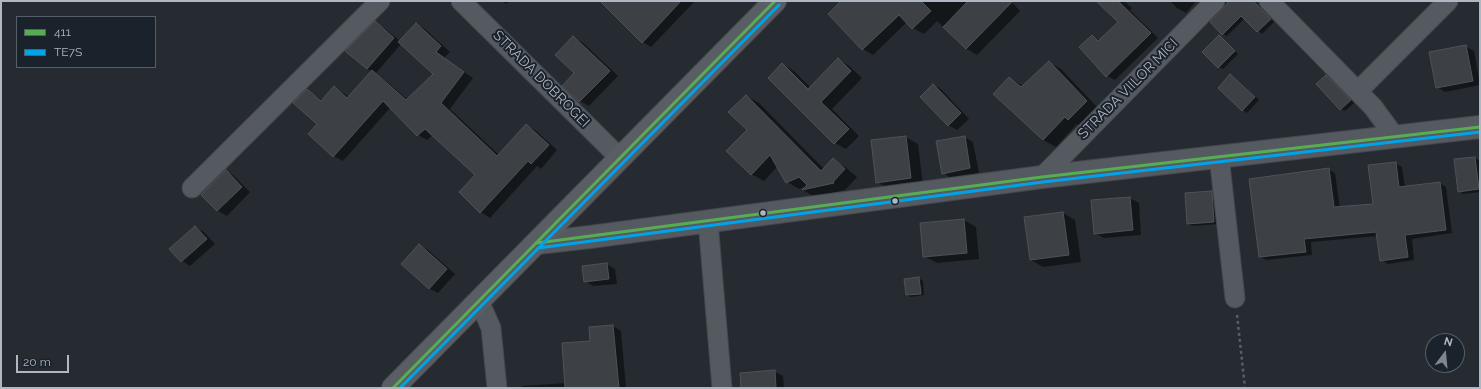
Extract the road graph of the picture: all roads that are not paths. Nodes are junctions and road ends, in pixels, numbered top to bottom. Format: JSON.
{"nodes":[{"id":1,"x":380,"y":1,"type":"edge"},
{"id":2,"x":461,"y":1,"type":"edge"},
{"id":3,"x":775,"y":1,"type":"edge"},
{"id":4,"x":1215,"y":1,"type":"edge"},
{"id":5,"x":1269,"y":1,"type":"edge"},
{"id":6,"x":1448,"y":1,"type":"edge"},
{"id":7,"x":1358,"y":91,"type":"junction"},
{"id":8,"x":1480,"y":127,"type":"edge"},
{"id":9,"x":1395,"y":137,"type":"junction"},
{"id":10,"x":1219,"y":156,"type":"junction"},
{"id":11,"x":620,"y":158,"type":"junction"},
{"id":12,"x":1042,"y":176,"type":"junction"},
{"id":13,"x":192,"y":188,"type":"dead end"},
{"id":14,"x":708,"y":221,"type":"junction"},
{"id":15,"x":537,"y":243,"type":"junction"},
{"id":16,"x":1235,"y":298,"type":"road end"},
{"id":17,"x":479,"y":301,"type":"junction"},
{"id":18,"x":393,"y":388,"type":"edge"},
{"id":19,"x":497,"y":388,"type":"edge"},
{"id":20,"x":722,"y":388,"type":"edge"}],
"edges":[{"from":1,"to":13,"type":"street"},
{"from":2,"to":11,"type":"street","name":"STRADA DOBROGEI"},
{"from":3,"to":11,"type":"main road"},
{"from":4,"to":12,"type":"street","name":"STRADA VIILOR MICI"},
{"from":5,"to":7,"type":"street"},
{"from":6,"to":7,"type":"street"},
{"from":7,"to":9,"type":"street"},
{"from":8,"to":9,"type":"street"},
{"from":9,"to":10,"type":"street"},
{"from":10,"to":12,"type":"street"},
{"from":10,"to":16,"type":"street"},
{"from":11,"to":15,"type":"main road"},
{"from":12,"to":14,"type":"street"},
{"from":14,"to":15,"type":"street"},
{"from":14,"to":20,"type":"street"},
{"from":15,"to":17,"type":"main road"},
{"from":17,"to":18,"type":"main road"},
{"from":17,"to":19,"type":"street"}]}
